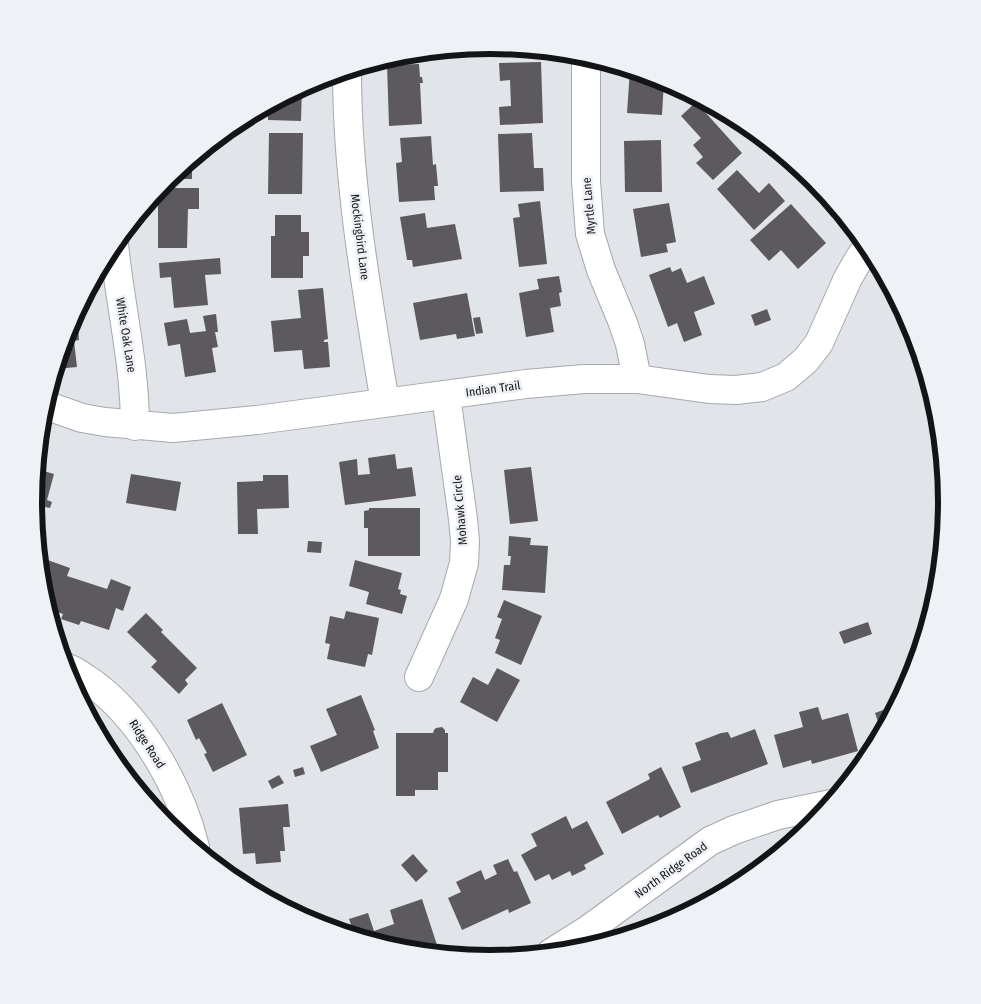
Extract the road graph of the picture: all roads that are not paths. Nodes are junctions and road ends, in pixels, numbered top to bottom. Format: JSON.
{"nodes":[{"id":1,"x":586,"y":65,"type":"edge"},
{"id":2,"x":347,"y":78,"type":"edge"},
{"id":3,"x":863,"y":253,"type":"edge"},
{"id":4,"x":115,"y":258,"type":"edge"},
{"id":5,"x":638,"y":379,"type":"junction"},
{"id":6,"x":446,"y":396,"type":"junction"},
{"id":7,"x":385,"y":403,"type":"junction"},
{"id":8,"x":53,"y":408,"type":"edge"},
{"id":9,"x":135,"y":426,"type":"junction"},
{"id":10,"x":78,"y":674,"type":"edge"},
{"id":11,"x":419,"y":677,"type":"dead end"},
{"id":12,"x":818,"y":807,"type":"edge"},
{"id":13,"x":192,"y":836,"type":"edge"},
{"id":14,"x":567,"y":943,"type":"edge"}],
"edges":[{"from":1,"to":5,"type":"street","name":"Myrtle Lane"},
{"from":2,"to":7,"type":"street","name":"Mockingbird Lane"},
{"from":3,"to":5,"type":"street","name":"Indian Trail"},
{"from":4,"to":9,"type":"street","name":"White Oak Lane"},
{"from":5,"to":6,"type":"street","name":"Indian Trail"},
{"from":6,"to":7,"type":"street","name":"Indian Trail"},
{"from":6,"to":11,"type":"street","name":"Mohawk Circle"},
{"from":7,"to":9,"type":"street","name":"Indian Trail"},
{"from":8,"to":9,"type":"street","name":"Indian Trail"},
{"from":10,"to":13,"type":"street","name":"Ridge Road"},
{"from":12,"to":14,"type":"street","name":"North Ridge Road"}]}
